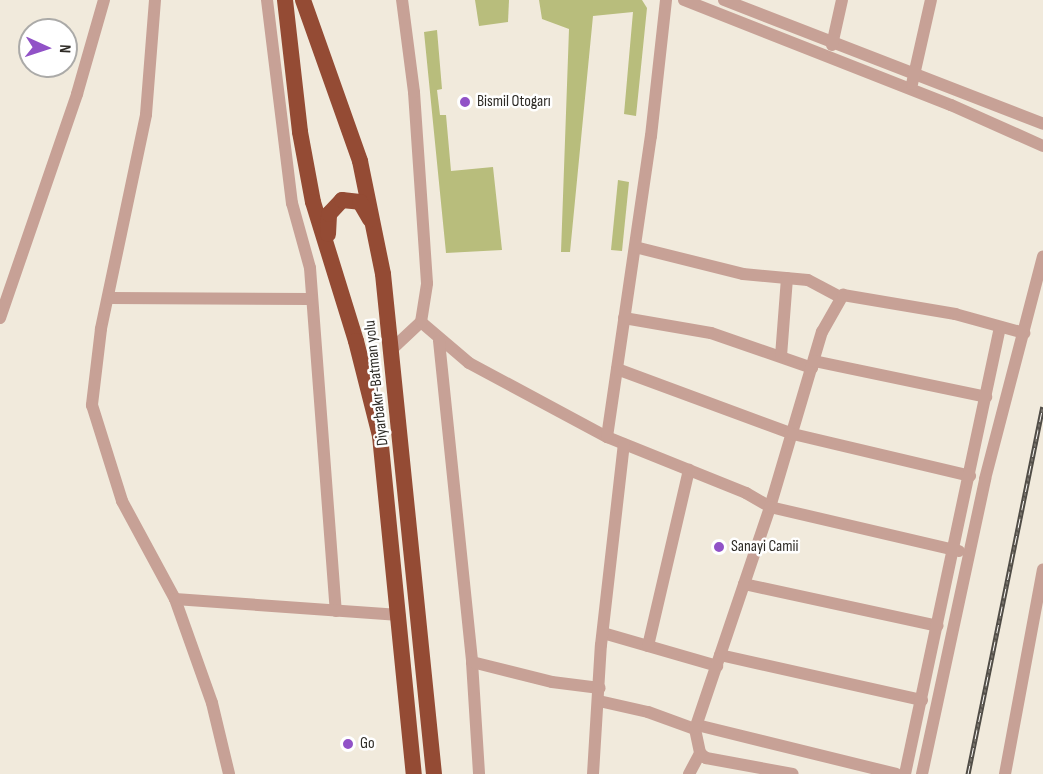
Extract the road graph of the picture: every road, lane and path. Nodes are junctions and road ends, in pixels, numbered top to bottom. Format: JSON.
{"nodes":[{"id":1,"x":104,"y":0,"type":"edge"},
{"id":2,"x":155,"y":0,"type":"edge"},
{"id":3,"x":267,"y":0,"type":"edge"},
{"id":4,"x":285,"y":0,"type":"edge"},
{"id":5,"x":303,"y":0,"type":"edge"},
{"id":6,"x":402,"y":0,"type":"edge"},
{"id":7,"x":666,"y":0,"type":"edge"},
{"id":8,"x":684,"y":0,"type":"edge"},
{"id":9,"x":724,"y":0,"type":"edge"},
{"id":10,"x":842,"y":0,"type":"edge"},
{"id":11,"x":931,"y":0,"type":"edge"},
{"id":12,"x":708,"y":5,"type":"edge"},
{"id":13,"x":832,"y":45,"type":"junction"},
{"id":14,"x":912,"y":83,"type":"junction"},
{"id":15,"x":1043,"y":124,"type":"edge"},
{"id":16,"x":1043,"y":146,"type":"edge"},
{"id":17,"x":375,"y":231,"type":"junction"},
{"id":18,"x":635,"y":248,"type":"junction"},
{"id":19,"x":330,"y":256,"type":"junction"},
{"id":20,"x":1043,"y":256,"type":"edge"},
{"id":21,"x":787,"y":279,"type":"junction"},
{"id":22,"x":840,"y":297,"type":"junction"},
{"id":23,"x":110,"y":298,"type":"junction"},
{"id":24,"x":310,"y":299,"type":"junction"},
{"id":25,"x":0,"y":318,"type":"edge"},
{"id":26,"x":624,"y":318,"type":"junction"},
{"id":27,"x":421,"y":322,"type":"junction"},
{"id":28,"x":1000,"y":327,"type":"junction"},
{"id":29,"x":1024,"y":333,"type":"junction"},
{"id":30,"x":439,"y":341,"type":"junction"},
{"id":31,"x":392,"y":349,"type":"junction"},
{"id":32,"x":782,"y":357,"type":"junction"},
{"id":33,"x":813,"y":365,"type":"junction"},
{"id":34,"x":617,"y":369,"type":"junction"},
{"id":35,"x":986,"y":397,"type":"junction"},
{"id":36,"x":792,"y":434,"type":"junction"},
{"id":37,"x":607,"y":437,"type":"junction"},
{"id":38,"x":624,"y":444,"type":"junction"},
{"id":39,"x":689,"y":470,"type":"junction"},
{"id":40,"x":970,"y":476,"type":"junction"},
{"id":41,"x":770,"y":507,"type":"junction"},
{"id":42,"x":954,"y":549,"type":"junction"},
{"id":43,"x":969,"y":553,"type":"junction"},
{"id":44,"x":1043,"y":569,"type":"edge"},
{"id":45,"x":744,"y":584,"type":"junction"},
{"id":46,"x":175,"y":599,"type":"junction"},
{"id":47,"x":336,"y":611,"type":"junction"},
{"id":48,"x":399,"y":615,"type":"junction"},
{"id":49,"x":1038,"y":624,"type":"edge"},
{"id":50,"x":938,"y":626,"type":"junction"},
{"id":51,"x":603,"y":633,"type":"junction"},
{"id":52,"x":648,"y":646,"type":"junction"},
{"id":53,"x":719,"y":660,"type":"junction"},
{"id":54,"x":472,"y":662,"type":"junction"},
{"id":55,"x":599,"y":695,"type":"junction"},
{"id":56,"x":922,"y":700,"type":"junction"},
{"id":57,"x":696,"y":727,"type":"junction"},
{"id":58,"x":700,"y":753,"type":"junction"},
{"id":59,"x":229,"y":774,"type":"edge"},
{"id":60,"x":414,"y":774,"type":"edge"},
{"id":61,"x":434,"y":774,"type":"edge"},
{"id":62,"x":479,"y":774,"type":"edge"},
{"id":63,"x":593,"y":774,"type":"edge"},
{"id":64,"x":689,"y":774,"type":"edge"},
{"id":65,"x":793,"y":774,"type":"edge"},
{"id":66,"x":896,"y":774,"type":"edge"},
{"id":67,"x":905,"y":774,"type":"edge"},
{"id":68,"x":922,"y":774,"type":"edge"},
{"id":69,"x":1005,"y":774,"type":"edge"}],
"edges":[{"from":1,"to":25,"type":"street"},
{"from":2,"to":23,"type":"street"},
{"from":3,"to":24,"type":"street"},
{"from":4,"to":19,"type":"highway","name":"Diyarbakır-Batman yolu"},
{"from":5,"to":17,"type":"highway","name":"Diyarbakır-Batman yolu"},
{"from":6,"to":27,"type":"street"},
{"from":7,"to":18,"type":"street"},
{"from":8,"to":12,"type":"street"},
{"from":9,"to":13,"type":"street"},
{"from":10,"to":13,"type":"street"},
{"from":11,"to":14,"type":"street"},
{"from":12,"to":14,"type":"street"},
{"from":13,"to":14,"type":"street"},
{"from":14,"to":15,"type":"street"},
{"from":14,"to":16,"type":"street"},
{"from":17,"to":19,"type":"highway"},
{"from":17,"to":31,"type":"highway","name":"Diyarbakır-Batman yolu"},
{"from":18,"to":21,"type":"street"},
{"from":18,"to":26,"type":"street"},
{"from":19,"to":48,"type":"highway","name":"Diyarbakır-Batman yolu"},
{"from":20,"to":29,"type":"street"},
{"from":21,"to":22,"type":"street"},
{"from":21,"to":32,"type":"street"},
{"from":22,"to":28,"type":"street"},
{"from":22,"to":33,"type":"street"},
{"from":23,"to":24,"type":"street"},
{"from":23,"to":46,"type":"street"},
{"from":24,"to":47,"type":"street"},
{"from":26,"to":32,"type":"street"},
{"from":26,"to":34,"type":"street"},
{"from":27,"to":30,"type":"street"},
{"from":27,"to":31,"type":"street"},
{"from":28,"to":29,"type":"street"},
{"from":28,"to":35,"type":"street"},
{"from":29,"to":43,"type":"street"},
{"from":30,"to":37,"type":"street"},
{"from":30,"to":54,"type":"street"},
{"from":31,"to":61,"type":"highway","name":"Diyarbakır-Batman yolu"},
{"from":32,"to":33,"type":"street"},
{"from":33,"to":35,"type":"street"},
{"from":33,"to":36,"type":"street"},
{"from":34,"to":36,"type":"street"},
{"from":34,"to":37,"type":"street"},
{"from":35,"to":40,"type":"street"},
{"from":36,"to":40,"type":"street"},
{"from":36,"to":41,"type":"street"},
{"from":37,"to":38,"type":"street"},
{"from":38,"to":39,"type":"street"},
{"from":38,"to":51,"type":"street"},
{"from":39,"to":41,"type":"street"},
{"from":39,"to":52,"type":"street"},
{"from":40,"to":42,"type":"street"},
{"from":41,"to":42,"type":"street"},
{"from":41,"to":45,"type":"street"},
{"from":42,"to":43,"type":"street"},
{"from":42,"to":50,"type":"street"},
{"from":43,"to":68,"type":"street"},
{"from":44,"to":49,"type":"street"},
{"from":45,"to":50,"type":"street"},
{"from":45,"to":53,"type":"street"},
{"from":46,"to":47,"type":"street"},
{"from":46,"to":59,"type":"street"},
{"from":47,"to":48,"type":"street"},
{"from":48,"to":60,"type":"highway","name":"Diyarbakır-Batman yolu"},
{"from":49,"to":69,"type":"street"},
{"from":50,"to":56,"type":"street"},
{"from":51,"to":52,"type":"street"},
{"from":51,"to":55,"type":"street"},
{"from":52,"to":53,"type":"street"},
{"from":53,"to":56,"type":"street"},
{"from":53,"to":57,"type":"street"},
{"from":54,"to":55,"type":"street"},
{"from":54,"to":62,"type":"street"},
{"from":55,"to":57,"type":"street"},
{"from":55,"to":63,"type":"street"},
{"from":56,"to":67,"type":"street"},
{"from":57,"to":58,"type":"street"},
{"from":57,"to":66,"type":"street"},
{"from":58,"to":64,"type":"street"},
{"from":58,"to":65,"type":"street"}]}
